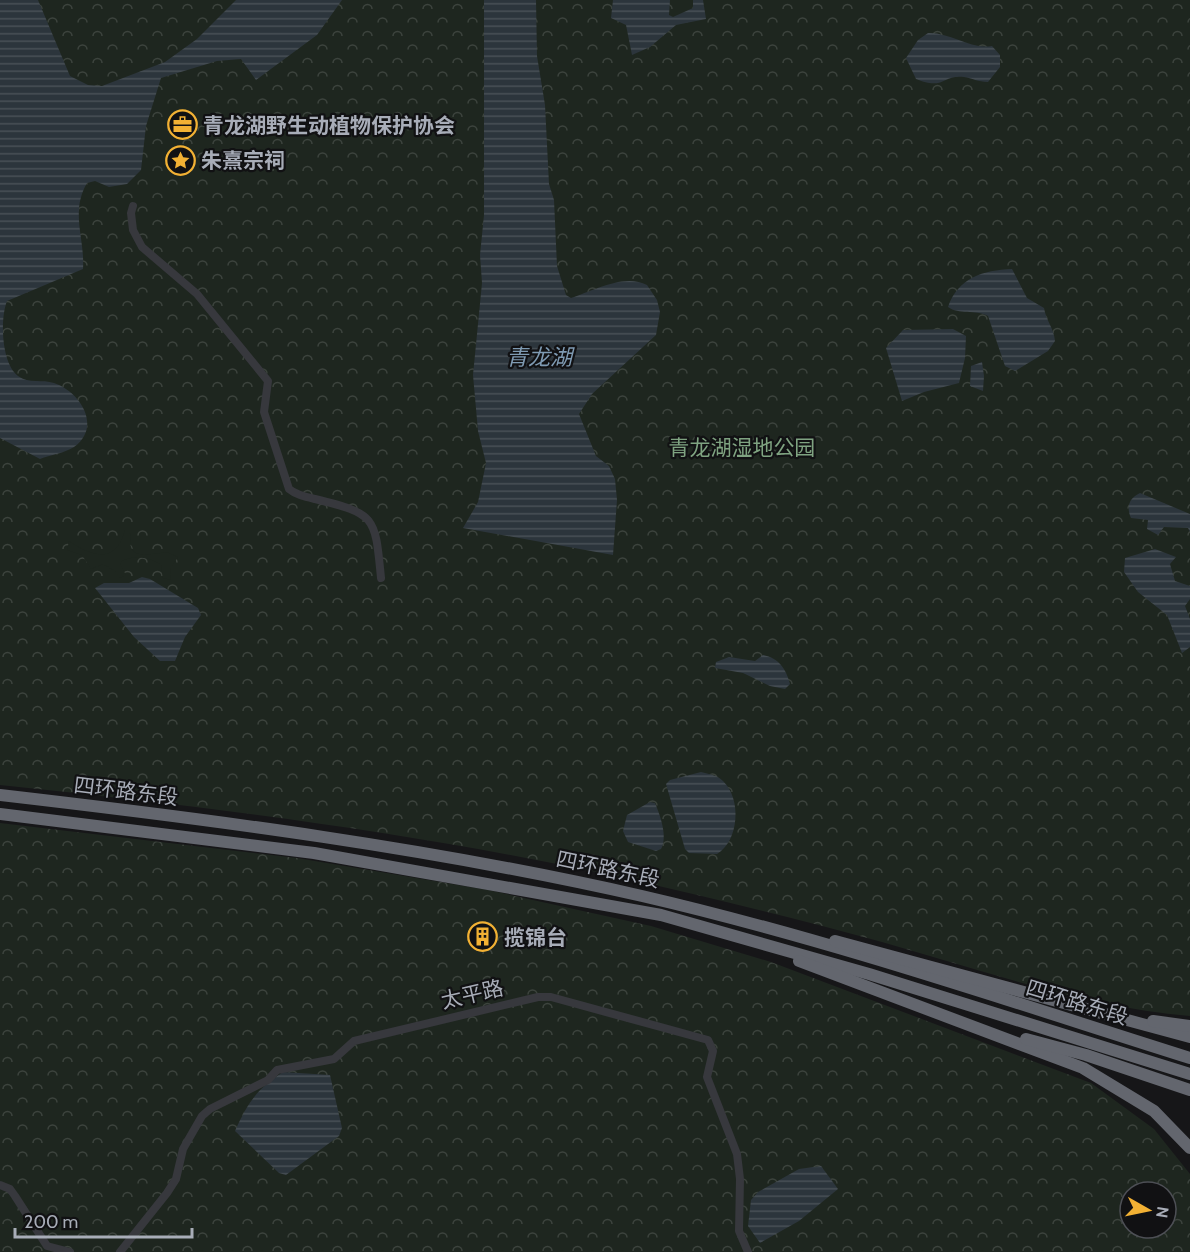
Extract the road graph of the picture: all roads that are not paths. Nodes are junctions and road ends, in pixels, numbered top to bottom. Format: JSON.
{"nodes":[{"id":1,"x":133,"y":206,"type":"dead end"},
{"id":2,"x":381,"y":578,"type":"dead end"},
{"id":3,"x":0,"y":795,"type":"edge"},
{"id":4,"x":0,"y":814,"type":"edge"},
{"id":5,"x":708,"y":927,"type":"junction"},
{"id":6,"x":765,"y":928,"type":"junction"},
{"id":7,"x":1096,"y":1012,"type":"junction"},
{"id":8,"x":958,"y":1021,"type":"junction"},
{"id":9,"x":1190,"y":1026,"type":"edge"},
{"id":10,"x":1190,"y":1037,"type":"edge"},
{"id":11,"x":1190,"y":1058,"type":"edge"},
{"id":12,"x":1190,"y":1074,"type":"edge"},
{"id":13,"x":1190,"y":1090,"type":"edge"},
{"id":14,"x":1190,"y":1148,"type":"edge"},
{"id":15,"x":0,"y":1185,"type":"edge"},
{"id":16,"x":122,"y":1251,"type":"edge"},
{"id":17,"x":70,"y":1252,"type":"edge"},
{"id":18,"x":748,"y":1252,"type":"edge"}],
"edges":[{"from":1,"to":2,"type":"street"},
{"from":3,"to":6,"type":"highway","name":"四环路东段"},
{"from":4,"to":5,"type":"highway","name":"四环路东段"},
{"from":5,"to":8,"type":"highway"},
{"from":5,"to":12,"type":"highway","name":"四环路东段"},
{"from":6,"to":7,"type":"highway"},
{"from":6,"to":11,"type":"highway","name":"四环路东段"},
{"from":7,"to":9,"type":"highway"},
{"from":7,"to":10,"type":"highway"},
{"from":8,"to":13,"type":"highway"},
{"from":8,"to":14,"type":"highway"},
{"from":15,"to":17,"type":"street"},
{"from":16,"to":18,"type":"street","name":"太平路"}]}
